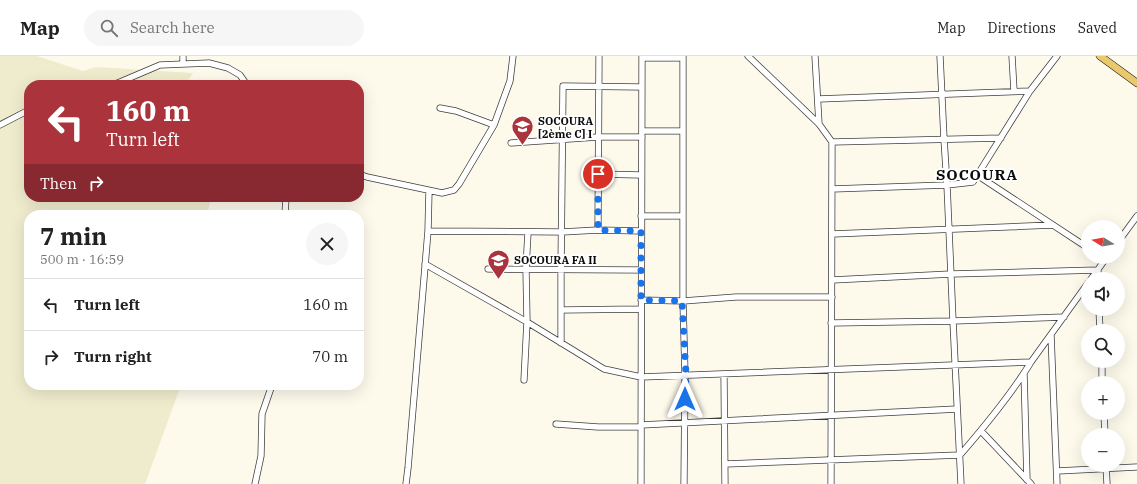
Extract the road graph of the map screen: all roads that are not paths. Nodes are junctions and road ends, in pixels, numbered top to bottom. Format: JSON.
{"nodes":[{"id":1,"x":183,"y":56,"type":"edge"},
{"id":2,"x":514,"y":56,"type":"edge"},
{"id":3,"x":599,"y":56,"type":"edge"},
{"id":4,"x":748,"y":56,"type":"edge"},
{"id":5,"x":815,"y":56,"type":"edge"},
{"id":6,"x":940,"y":56,"type":"edge"},
{"id":7,"x":1012,"y":56,"type":"edge"},
{"id":8,"x":1057,"y":56,"type":"edge"},
{"id":9,"x":1100,"y":56,"type":"edge"},
{"id":10,"x":642,"y":57,"type":"edge"},
{"id":11,"x":683,"y":57,"type":"edge"},
{"id":12,"x":182,"y":64,"type":"junction"},
{"id":13,"x":125,"y":80,"type":"edge"},
{"id":14,"x":244,"y":80,"type":"edge"},
{"id":15,"x":1137,"y":83,"type":"edge"},
{"id":16,"x":600,"y":86,"type":"junction"},
{"id":17,"x":642,"y":87,"type":"junction"},
{"id":18,"x":1014,"y":91,"type":"junction"},
{"id":19,"x":1030,"y":91,"type":"junction"},
{"id":20,"x":942,"y":94,"type":"junction"},
{"id":21,"x":818,"y":99,"type":"junction"},
{"id":22,"x":440,"y":108,"type":"dead end"},
{"id":23,"x":24,"y":113,"type":"edge"},
{"id":24,"x":819,"y":124,"type":"junction"},
{"id":25,"x":0,"y":125,"type":"edge"},
{"id":26,"x":494,"y":125,"type":"junction"},
{"id":27,"x":683,"y":131,"type":"junction"},
{"id":28,"x":642,"y":134,"type":"junction"},
{"id":29,"x":598,"y":138,"type":"junction"},
{"id":30,"x":1001,"y":138,"type":"junction"},
{"id":31,"x":563,"y":139,"type":"junction"},
{"id":32,"x":944,"y":139,"type":"junction"},
{"id":33,"x":832,"y":142,"type":"junction"},
{"id":34,"x":511,"y":143,"type":"dead end"},
{"id":35,"x":598,"y":174,"type":"junction"},
{"id":36,"x":641,"y":175,"type":"junction"},
{"id":37,"x":977,"y":175,"type":"junction"},
{"id":38,"x":364,"y":176,"type":"edge"},
{"id":39,"x":947,"y":185,"type":"junction"},
{"id":40,"x":832,"y":189,"type":"junction"},
{"id":41,"x":429,"y":191,"type":"junction"},
{"id":42,"x":641,"y":216,"type":"junction"},
{"id":43,"x":683,"y":216,"type":"junction"},
{"id":44,"x":1137,"y":216,"type":"edge"},
{"id":45,"x":1053,"y":225,"type":"junction"},
{"id":46,"x":598,"y":230,"type":"junction"},
{"id":47,"x":950,"y":230,"type":"junction"},
{"id":48,"x":428,"y":231,"type":"junction"},
{"id":49,"x":641,"y":231,"type":"junction"},
{"id":50,"x":528,"y":232,"type":"junction"},
{"id":51,"x":562,"y":232,"type":"junction"},
{"id":52,"x":1125,"y":232,"type":"edge"},
{"id":53,"x":832,"y":234,"type":"junction"},
{"id":54,"x":1081,"y":243,"type":"edge"},
{"id":55,"x":425,"y":264,"type":"junction"},
{"id":56,"x":1102,"y":264,"type":"edge"},
{"id":57,"x":488,"y":269,"type":"dead end"},
{"id":58,"x":526,"y":269,"type":"junction"},
{"id":59,"x":561,"y":270,"type":"junction"},
{"id":60,"x":641,"y":270,"type":"junction"},
{"id":61,"x":1098,"y":270,"type":"joint"},
{"id":62,"x":951,"y":274,"type":"junction"},
{"id":63,"x":832,"y":280,"type":"junction"},
{"id":64,"x":1081,"y":293,"type":"edge"},
{"id":65,"x":832,"y":298,"type":"junction"},
{"id":66,"x":641,"y":300,"type":"junction"},
{"id":67,"x":682,"y":301,"type":"junction"},
{"id":68,"x":641,"y":309,"type":"junction"},
{"id":69,"x":561,"y":310,"type":"junction"},
{"id":70,"x":1064,"y":316,"type":"junction"},
{"id":71,"x":952,"y":321,"type":"junction"},
{"id":72,"x":527,"y":322,"type":"junction"},
{"id":73,"x":831,"y":323,"type":"junction"},
{"id":74,"x":1051,"y":335,"type":"junction"},
{"id":75,"x":561,"y":343,"type":"junction"},
{"id":76,"x":1031,"y":362,"type":"junction"},
{"id":77,"x":955,"y":365,"type":"junction"},
{"id":78,"x":832,"y":370,"type":"junction"},
{"id":79,"x":1024,"y":373,"type":"junction"},
{"id":80,"x":724,"y":374,"type":"junction"},
{"id":81,"x":686,"y":375,"type":"junction"},
{"id":82,"x":641,"y":377,"type":"junction"},
{"id":83,"x":524,"y":380,"type":"dead end"},
{"id":84,"x":270,"y":390,"type":"edge"},
{"id":85,"x":957,"y":409,"type":"junction"},
{"id":86,"x":832,"y":415,"type":"junction"},
{"id":87,"x":724,"y":421,"type":"junction"},
{"id":88,"x":685,"y":423,"type":"junction"},
{"id":89,"x":556,"y":424,"type":"dead end"},
{"id":90,"x":641,"y":426,"type":"junction"},
{"id":91,"x":980,"y":431,"type":"junction"},
{"id":92,"x":960,"y":455,"type":"junction"},
{"id":93,"x":831,"y":460,"type":"junction"},
{"id":94,"x":725,"y":464,"type":"junction"},
{"id":95,"x":1125,"y":467,"type":"edge"},
{"id":96,"x":1137,"y":467,"type":"edge"},
{"id":97,"x":1081,"y":469,"type":"edge"},
{"id":98,"x":1057,"y":471,"type":"junction"},
{"id":99,"x":1106,"y":472,"type":"edge"},
{"id":100,"x":1029,"y":482,"type":"edge"},
{"id":101,"x":255,"y":484,"type":"edge"},
{"id":102,"x":406,"y":484,"type":"edge"},
{"id":103,"x":641,"y":484,"type":"edge"},
{"id":104,"x":684,"y":484,"type":"edge"},
{"id":105,"x":725,"y":484,"type":"edge"},
{"id":106,"x":831,"y":484,"type":"edge"},
{"id":107,"x":961,"y":484,"type":"edge"},
{"id":108,"x":1057,"y":484,"type":"edge"},
{"id":109,"x":1107,"y":484,"type":"edge"}],
"edges":[{"from":1,"to":12,"type":"street"},
{"from":2,"to":26,"type":"street"},
{"from":3,"to":16,"type":"street"},
{"from":4,"to":24,"type":"street"},
{"from":5,"to":21,"type":"street"},
{"from":6,"to":20,"type":"street"},
{"from":7,"to":18,"type":"street"},
{"from":8,"to":19,"type":"street"},
{"from":9,"to":15,"type":"main road"},
{"from":10,"to":11,"type":"street"},
{"from":10,"to":17,"type":"street"},
{"from":11,"to":27,"type":"street"},
{"from":12,"to":13,"type":"street"},
{"from":12,"to":14,"type":"street"},
{"from":16,"to":17,"type":"street"},
{"from":16,"to":29,"type":"street"},
{"from":16,"to":31,"type":"street"},
{"from":17,"to":28,"type":"street"},
{"from":18,"to":19,"type":"street"},
{"from":18,"to":20,"type":"street"},
{"from":19,"to":30,"type":"street"},
{"from":20,"to":21,"type":"street"},
{"from":20,"to":32,"type":"street"},
{"from":21,"to":24,"type":"street"},
{"from":22,"to":26,"type":"street"},
{"from":23,"to":25,"type":"street"},
{"from":24,"to":33,"type":"street"},
{"from":26,"to":41,"type":"street"},
{"from":27,"to":28,"type":"street"},
{"from":27,"to":43,"type":"street"},
{"from":28,"to":29,"type":"street"},
{"from":28,"to":36,"type":"street"},
{"from":29,"to":31,"type":"street"},
{"from":29,"to":35,"type":"street"},
{"from":30,"to":32,"type":"street"},
{"from":30,"to":37,"type":"street"},
{"from":31,"to":34,"type":"street"},
{"from":31,"to":51,"type":"street"},
{"from":32,"to":33,"type":"street"},
{"from":32,"to":39,"type":"street"},
{"from":33,"to":40,"type":"street"},
{"from":35,"to":36,"type":"street"},
{"from":35,"to":46,"type":"street"},
{"from":36,"to":42,"type":"street"},
{"from":37,"to":39,"type":"street"},
{"from":37,"to":45,"type":"street"},
{"from":38,"to":41,"type":"street"},
{"from":39,"to":40,"type":"street"},
{"from":39,"to":47,"type":"street"},
{"from":40,"to":53,"type":"street"},
{"from":41,"to":48,"type":"street"},
{"from":42,"to":43,"type":"street"},
{"from":42,"to":49,"type":"street"},
{"from":43,"to":67,"type":"street"},
{"from":44,"to":52,"type":"street"},
{"from":45,"to":47,"type":"street"},
{"from":45,"to":54,"type":"street"},
{"from":46,"to":49,"type":"street"},
{"from":46,"to":51,"type":"street"},
{"from":47,"to":53,"type":"street"},
{"from":47,"to":62,"type":"street"},
{"from":48,"to":50,"type":"street"},
{"from":48,"to":55,"type":"street"},
{"from":49,"to":60,"type":"street"},
{"from":50,"to":51,"type":"street"},
{"from":50,"to":58,"type":"street"},
{"from":51,"to":59,"type":"street"},
{"from":53,"to":63,"type":"street"},
{"from":55,"to":72,"type":"street"},
{"from":55,"to":102,"type":"street"},
{"from":56,"to":61,"type":"street"},
{"from":57,"to":58,"type":"street"},
{"from":58,"to":59,"type":"street"},
{"from":58,"to":72,"type":"street"},
{"from":59,"to":60,"type":"street"},
{"from":59,"to":69,"type":"street"},
{"from":60,"to":66,"type":"street"},
{"from":61,"to":62,"type":"street"},
{"from":62,"to":63,"type":"street"},
{"from":62,"to":71,"type":"street"},
{"from":63,"to":65,"type":"street"},
{"from":64,"to":70,"type":"street"},
{"from":65,"to":67,"type":"street"},
{"from":65,"to":73,"type":"street"},
{"from":66,"to":67,"type":"street"},
{"from":66,"to":68,"type":"street"},
{"from":67,"to":81,"type":"street"},
{"from":68,"to":69,"type":"street"},
{"from":68,"to":82,"type":"street"},
{"from":69,"to":75,"type":"street"},
{"from":70,"to":71,"type":"street"},
{"from":70,"to":74,"type":"street"},
{"from":71,"to":73,"type":"street"},
{"from":71,"to":77,"type":"street"},
{"from":72,"to":75,"type":"street"},
{"from":72,"to":83,"type":"street"},
{"from":73,"to":78,"type":"street"},
{"from":74,"to":76,"type":"street"},
{"from":74,"to":98,"type":"street"},
{"from":75,"to":82,"type":"street"},
{"from":76,"to":77,"type":"street"},
{"from":76,"to":79,"type":"street"},
{"from":77,"to":78,"type":"street"},
{"from":77,"to":85,"type":"street"},
{"from":78,"to":80,"type":"street"},
{"from":78,"to":86,"type":"street"},
{"from":79,"to":91,"type":"street"},
{"from":79,"to":100,"type":"street"},
{"from":80,"to":81,"type":"street"},
{"from":80,"to":87,"type":"street"},
{"from":81,"to":82,"type":"street"},
{"from":81,"to":88,"type":"street"},
{"from":82,"to":90,"type":"street"},
{"from":84,"to":101,"type":"street"},
{"from":85,"to":86,"type":"street"},
{"from":85,"to":92,"type":"street"},
{"from":86,"to":87,"type":"street"},
{"from":86,"to":93,"type":"street"},
{"from":87,"to":88,"type":"street"},
{"from":87,"to":94,"type":"street"},
{"from":88,"to":90,"type":"street"},
{"from":88,"to":104,"type":"street"},
{"from":89,"to":90,"type":"street"},
{"from":90,"to":103,"type":"street"},
{"from":91,"to":92,"type":"street"},
{"from":91,"to":100,"type":"street"},
{"from":92,"to":93,"type":"street"},
{"from":92,"to":107,"type":"street"},
{"from":93,"to":94,"type":"street"},
{"from":93,"to":106,"type":"street"},
{"from":94,"to":105,"type":"street"},
{"from":95,"to":96,"type":"street"},
{"from":97,"to":98,"type":"street"},
{"from":98,"to":108,"type":"street"},
{"from":99,"to":109,"type":"street"}]}
